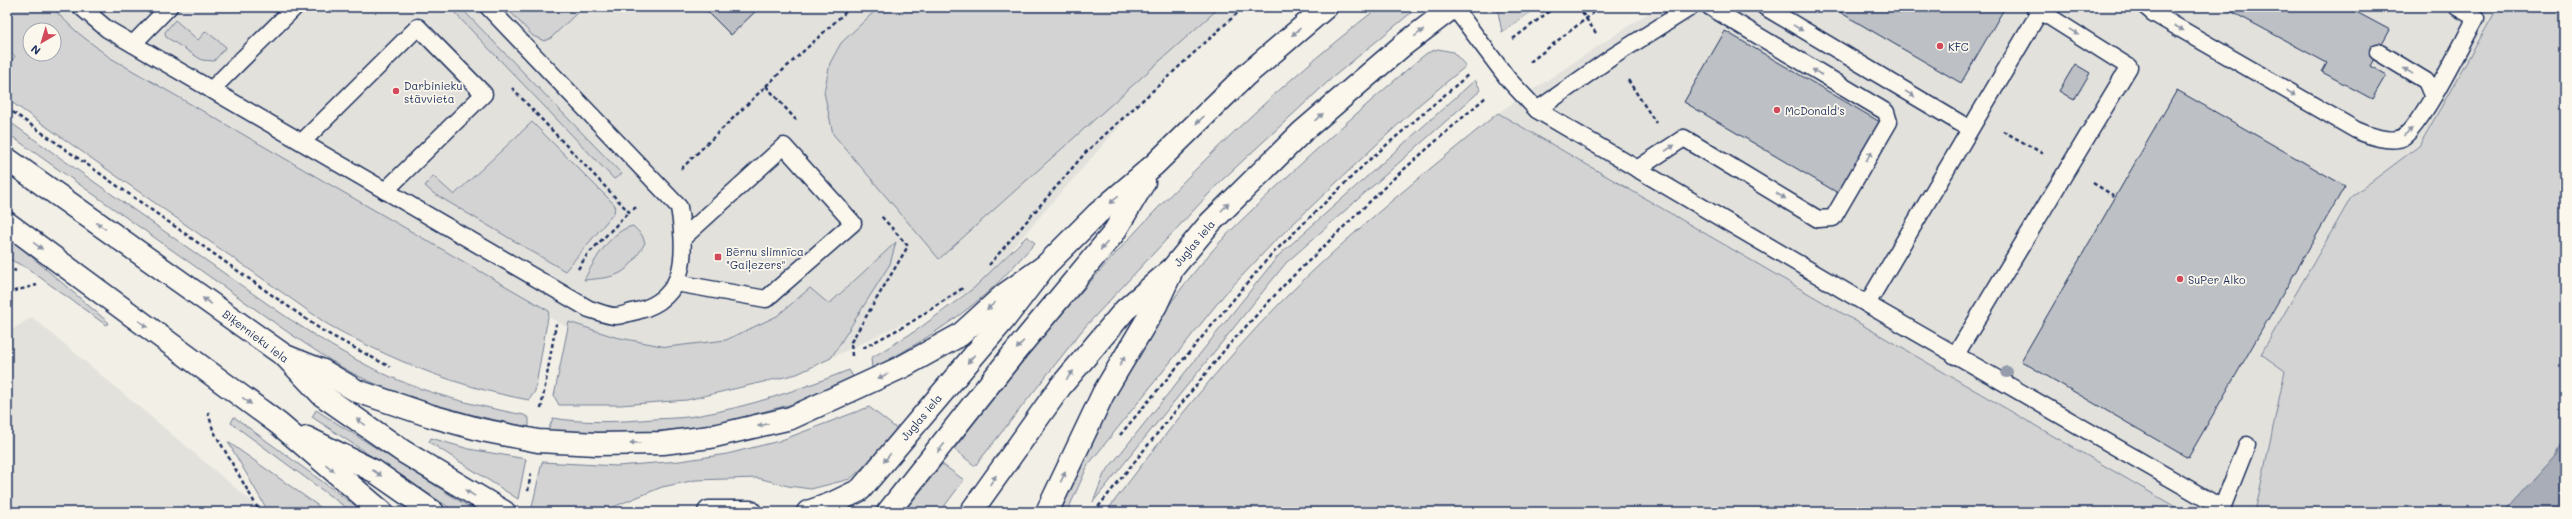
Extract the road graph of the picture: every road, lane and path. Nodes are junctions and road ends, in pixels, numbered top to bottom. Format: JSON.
{"nodes":[{"id":1,"x":81,"y":7,"type":"edge"},
{"id":2,"x":169,"y":7,"type":"edge"},
{"id":3,"x":295,"y":7,"type":"edge"},
{"id":4,"x":488,"y":7,"type":"edge"},
{"id":5,"x":851,"y":7,"type":"edge"},
{"id":6,"x":1244,"y":7,"type":"edge"},
{"id":7,"x":1326,"y":7,"type":"edge"},
{"id":8,"x":1453,"y":7,"type":"edge"},
{"id":9,"x":1555,"y":7,"type":"edge"},
{"id":10,"x":1578,"y":7,"type":"edge"},
{"id":11,"x":1601,"y":7,"type":"edge"},
{"id":12,"x":1691,"y":7,"type":"edge"},
{"id":13,"x":1710,"y":7,"type":"edge"},
{"id":14,"x":1765,"y":7,"type":"edge"},
{"id":15,"x":2146,"y":7,"type":"edge"},
{"id":16,"x":2457,"y":7,"type":"edge"},
{"id":17,"x":2037,"y":9,"type":"edge"},
{"id":18,"x":1586,"y":17,"type":"junction"},
{"id":19,"x":133,"y":44,"type":"junction"},
{"id":20,"x":2378,"y":52,"type":"dead end"},
{"id":21,"x":1490,"y":56,"type":"junction"},
{"id":22,"x":1612,"y":57,"type":"junction"},
{"id":23,"x":1508,"y":79,"type":"junction"},
{"id":24,"x":766,"y":86,"type":"junction"},
{"id":25,"x":510,"y":87,"type":"dead end"},
{"id":26,"x":211,"y":90,"type":"junction"},
{"id":27,"x":2432,"y":95,"type":"junction"},
{"id":28,"x":7,"y":108,"type":"edge"},
{"id":29,"x":1537,"y":110,"type":"junction"},
{"id":30,"x":798,"y":122,"type":"dead end"},
{"id":31,"x":1664,"y":123,"type":"dead end"},
{"id":32,"x":1970,"y":129,"type":"junction"},
{"id":33,"x":302,"y":142,"type":"junction"},
{"id":34,"x":7,"y":159,"type":"edge"},
{"id":35,"x":1154,"y":165,"type":"junction"},
{"id":36,"x":1637,"y":169,"type":"junction"},
{"id":37,"x":662,"y":188,"type":"junction"},
{"id":38,"x":384,"y":191,"type":"junction"},
{"id":39,"x":876,"y":210,"type":"dead end"},
{"id":40,"x":7,"y":223,"type":"edge"},
{"id":41,"x":684,"y":237,"type":"junction"},
{"id":42,"x":1045,"y":266,"type":"junction"},
{"id":43,"x":1172,"y":268,"type":"junction"},
{"id":44,"x":984,"y":271,"type":"dead end"},
{"id":45,"x":676,"y":283,"type":"junction"},
{"id":46,"x":966,"y":286,"type":"dead end"},
{"id":47,"x":44,"y":290,"type":"dead end"},
{"id":48,"x":7,"y":293,"type":"edge"},
{"id":49,"x":1867,"y":304,"type":"junction"},
{"id":50,"x":851,"y":354,"type":"junction"},
{"id":51,"x":285,"y":356,"type":"junction"},
{"id":52,"x":1955,"y":356,"type":"junction"},
{"id":53,"x":844,"y":358,"type":"dead end"},
{"id":54,"x":397,"y":370,"type":"dead end"},
{"id":55,"x":204,"y":409,"type":"dead end"},
{"id":56,"x":533,"y":410,"type":"dead end"},
{"id":57,"x":546,"y":412,"type":"dead end"},
{"id":58,"x":279,"y":424,"type":"junction"},
{"id":59,"x":1115,"y":442,"type":"dead end"},
{"id":60,"x":2247,"y":445,"type":"dead end"},
{"id":61,"x":532,"y":467,"type":"dead end"},
{"id":62,"x":527,"y":496,"type":"dead end"},
{"id":63,"x":260,"y":512,"type":"edge"},
{"id":64,"x":382,"y":512,"type":"edge"},
{"id":65,"x":433,"y":512,"type":"edge"},
{"id":66,"x":504,"y":512,"type":"edge"},
{"id":67,"x":709,"y":512,"type":"edge"},
{"id":68,"x":750,"y":512,"type":"edge"},
{"id":69,"x":808,"y":512,"type":"edge"},
{"id":70,"x":888,"y":512,"type":"edge"},
{"id":71,"x":971,"y":512,"type":"edge"},
{"id":72,"x":1047,"y":512,"type":"edge"},
{"id":73,"x":1094,"y":512,"type":"edge"}],
"edges":[{"from":1,"to":19,"type":"lane"},
{"from":2,"to":19,"type":"lane"},
{"from":3,"to":26,"type":"lane"},
{"from":4,"to":37,"type":"lane"},
{"from":5,"to":24,"type":"path"},
{"from":6,"to":44,"type":"path"},
{"from":7,"to":35,"type":"main road","name":"Juglas iela","one_way":true},
{"from":8,"to":21,"type":"lane"},
{"from":43,"to":8,"type":"main road","name":"Juglas iela","one_way":true},
{"from":9,"to":21,"type":"path"},
{"from":10,"to":18,"type":"path"},
{"from":11,"to":18,"type":"path"},
{"from":12,"to":22,"type":"lane"},
{"from":36,"to":13,"type":"lane","one_way":true},
{"from":14,"to":32,"type":"lane","one_way":true},
{"from":15,"to":27,"type":"lane","one_way":true},
{"from":16,"to":27,"type":"lane"},
{"from":17,"to":32,"type":"lane"},
{"from":17,"to":52,"type":"lane","one_way":true},
{"from":18,"to":22,"type":"path"},
{"from":18,"to":23,"type":"path"},
{"from":19,"to":26,"type":"lane"},
{"from":27,"to":20,"type":"lane","one_way":true},
{"from":21,"to":23,"type":"lane"},
{"from":21,"to":59,"type":"path"},
{"from":22,"to":29,"type":"lane"},
{"from":22,"to":31,"type":"path"},
{"from":23,"to":29,"type":"lane"},
{"from":23,"to":73,"type":"path"},
{"from":24,"to":30,"type":"path"},
{"from":24,"to":37,"type":"path"},
{"from":25,"to":37,"type":"path"},
{"from":26,"to":33,"type":"lane"},
{"from":28,"to":54,"type":"path"},
{"from":29,"to":36,"type":"lane"},
{"from":32,"to":49,"type":"lane"},
{"from":33,"to":38,"type":"lane"},
{"from":33,"to":38,"type":"lane"},
{"from":51,"to":34,"type":"main road","name":"Biķernieku iela","one_way":true},
{"from":35,"to":42,"type":"main road","name":"Juglas iela","one_way":true},
{"from":35,"to":70,"type":"main road","name":"Juglas iela","one_way":true},
{"from":36,"to":49,"type":"lane"},
{"from":37,"to":41,"type":"lane"},
{"from":38,"to":45,"type":"lane"},
{"from":39,"to":50,"type":"path"},
{"from":40,"to":58,"type":"main road","one_way":true},
{"from":41,"to":45,"type":"lane"},
{"from":41,"to":45,"type":"lane"},
{"from":42,"to":51,"type":"main road","one_way":true},
{"from":42,"to":69,"type":"main road","name":"Juglas iela","one_way":true},
{"from":71,"to":43,"type":"main road","name":"Juglas iela","one_way":true},
{"from":72,"to":43,"type":"main road","one_way":true},
{"from":46,"to":50,"type":"path"},
{"from":47,"to":48,"type":"path"},
{"from":49,"to":52,"type":"lane"},
{"from":50,"to":53,"type":"path"},
{"from":66,"to":51,"type":"main road","name":"Biķernieku iela","one_way":true},
{"from":52,"to":60,"type":"lane"},
{"from":55,"to":63,"type":"path"},
{"from":56,"to":57,"type":"path"},
{"from":58,"to":64,"type":"main road","one_way":true},
{"from":58,"to":65,"type":"main road","one_way":true},
{"from":61,"to":62,"type":"path"},
{"from":67,"to":68,"type":"main road"}]}
